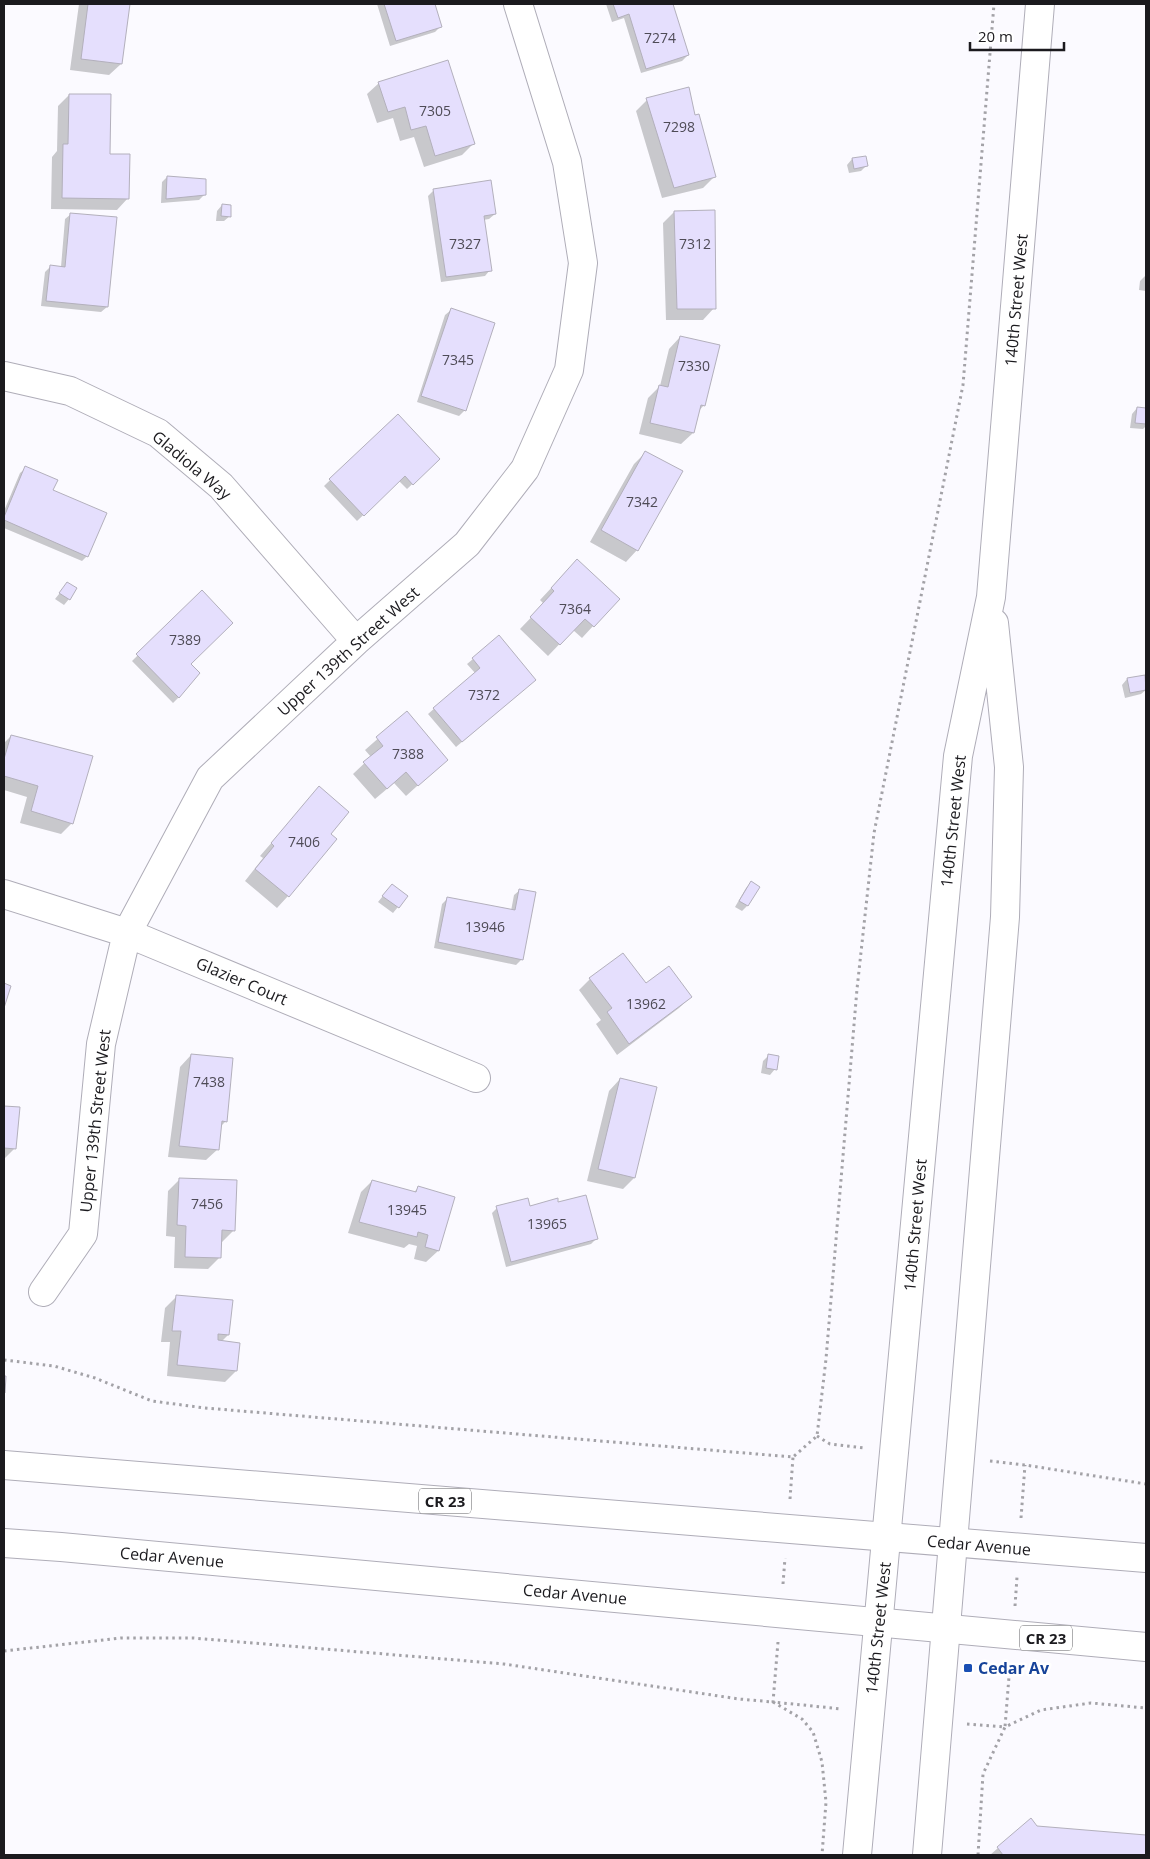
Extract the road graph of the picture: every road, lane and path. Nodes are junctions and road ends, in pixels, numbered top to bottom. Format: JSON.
{"nodes":[{"id":1,"x":518,"y":4,"type":"edge"},
{"id":2,"x":994,"y":4,"type":"edge"},
{"id":3,"x":1040,"y":4,"type":"edge"},
{"id":4,"x":4,"y":376,"type":"edge"},
{"id":5,"x":991,"y":597,"type":"junction"},
{"id":6,"x":356,"y":641,"type":"junction"},
{"id":7,"x":4,"y":894,"type":"edge"},
{"id":8,"x":127,"y":933,"type":"junction"},
{"id":9,"x":476,"y":1078,"type":"dead end"},
{"id":10,"x":43,"y":1292,"type":"dead end"},
{"id":11,"x":4,"y":1360,"type":"edge"},
{"id":12,"x":4,"y":1465,"type":"edge"},
{"id":13,"x":1025,"y":1465,"type":"dead end"},
{"id":14,"x":1146,"y":1484,"type":"edge"},
{"id":15,"x":886,"y":1538,"type":"junction"},
{"id":16,"x":4,"y":1543,"type":"edge"},
{"id":17,"x":953,"y":1543,"type":"junction"},
{"id":18,"x":1146,"y":1558,"type":"edge"},
{"id":19,"x":879,"y":1622,"type":"junction"},
{"id":20,"x":946,"y":1628,"type":"junction"},
{"id":21,"x":1146,"y":1647,"type":"edge"},
{"id":22,"x":4,"y":1651,"type":"edge"},
{"id":23,"x":1146,"y":1708,"type":"edge"},
{"id":24,"x":822,"y":1855,"type":"edge"},
{"id":25,"x":857,"y":1855,"type":"edge"},
{"id":26,"x":927,"y":1855,"type":"edge"},
{"id":27,"x":978,"y":1855,"type":"edge"}],
"edges":[{"from":1,"to":6,"type":"main road","name":"Upper 139th Street West"},
{"from":2,"to":11,"type":"path"},
{"from":3,"to":5,"type":"main road","name":"140th Street West"},
{"from":4,"to":6,"type":"main road","name":"Gladiola Way"},
{"from":5,"to":15,"type":"main road","name":"140th Street West"},
{"from":5,"to":17,"type":"main road","name":"140th Street West"},
{"from":6,"to":8,"type":"main road","name":"Upper 139th Street West"},
{"from":7,"to":8,"type":"main road","name":"Glazier Court"},
{"from":8,"to":9,"type":"main road","name":"Glazier Court"},
{"from":8,"to":10,"type":"main road","name":"Upper 139th Street West"},
{"from":12,"to":15,"type":"main road","name":"Cedar Avenue","number":"CR 23"},
{"from":13,"to":14,"type":"path"},
{"from":15,"to":17,"type":"main road","name":"Cedar Avenue","number":"CR 23"},
{"from":15,"to":19,"type":"main road","name":"140th Street West"},
{"from":16,"to":19,"type":"main road","name":"Cedar Avenue","number":"CR 23"},
{"from":17,"to":18,"type":"main road","name":"Cedar Avenue","number":"CR 23"},
{"from":17,"to":20,"type":"main road","name":"140th Street West"},
{"from":19,"to":20,"type":"main road","name":"Cedar Avenue","number":"CR 23"},
{"from":19,"to":25,"type":"main road","name":"140th Street West"},
{"from":20,"to":21,"type":"main road","name":"Cedar Avenue","number":"CR 23"},
{"from":20,"to":26,"type":"main road","name":"140th Street West"},
{"from":22,"to":24,"type":"path"},
{"from":23,"to":27,"type":"path"}]}
